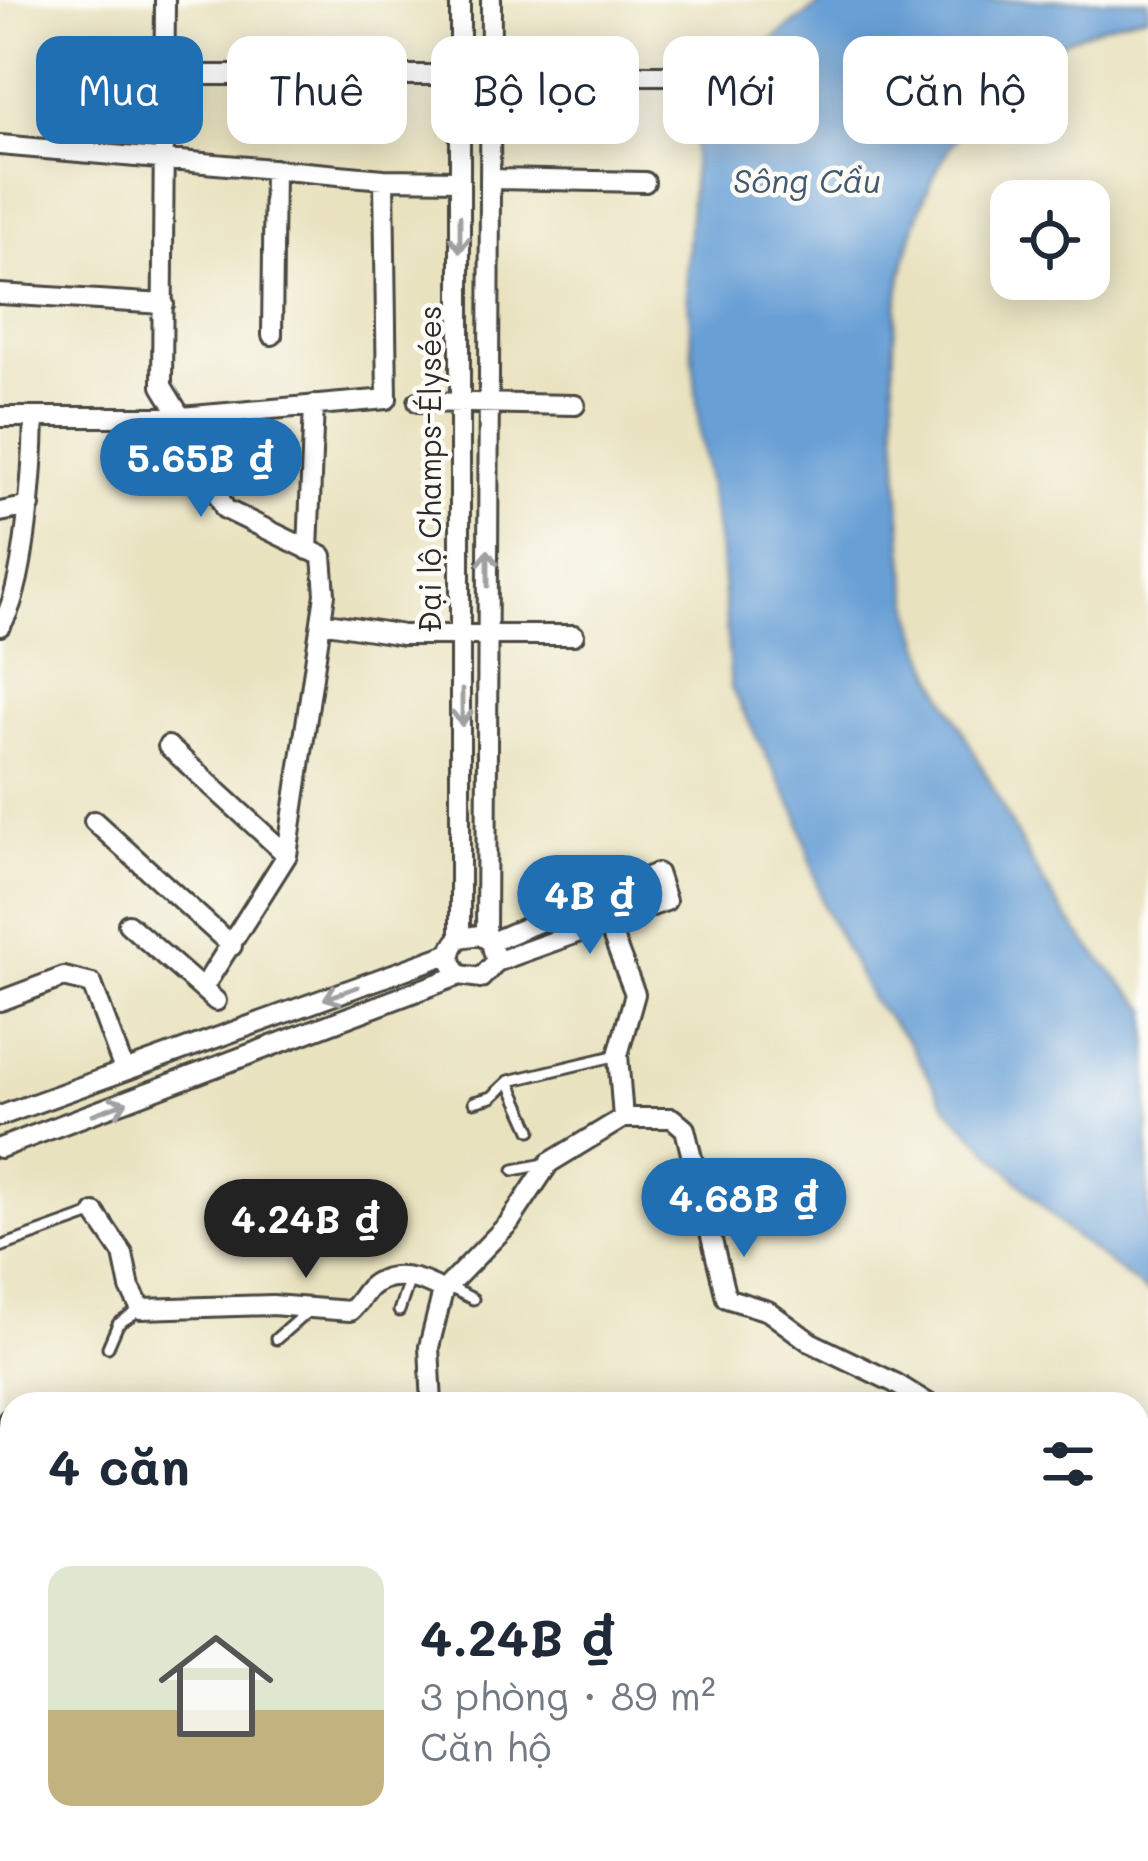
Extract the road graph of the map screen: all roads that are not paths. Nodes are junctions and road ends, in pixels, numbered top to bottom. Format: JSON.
{"nodes":[{"id":1,"x":165,"y":0,"type":"edge"},
{"id":2,"x":460,"y":0,"type":"edge"},
{"id":3,"x":491,"y":0,"type":"edge"},
{"id":4,"x":165,"y":36,"type":"edge"},
{"id":5,"x":460,"y":36,"type":"edge"},
{"id":6,"x":491,"y":36,"type":"edge"},
{"id":7,"x":203,"y":75,"type":"edge"},
{"id":8,"x":431,"y":75,"type":"edge"},
{"id":9,"x":164,"y":144,"type":"edge"},
{"id":10,"x":460,"y":144,"type":"edge"},
{"id":11,"x":490,"y":144,"type":"edge"},
{"id":12,"x":0,"y":145,"type":"edge"},
{"id":13,"x":164,"y":159,"type":"junction"},
{"id":14,"x":274,"y":169,"type":"junction"},
{"id":15,"x":385,"y":178,"type":"junction"},
{"id":16,"x":490,"y":179,"type":"junction"},
{"id":17,"x":460,"y":180,"type":"junction"},
{"id":18,"x":645,"y":182,"type":"dead end"},
{"id":19,"x":0,"y":294,"type":"edge"},
{"id":20,"x":164,"y":304,"type":"junction"},
{"id":21,"x":272,"y":335,"type":"dead end"},
{"id":22,"x":418,"y":402,"type":"dead end"},
{"id":23,"x":461,"y":404,"type":"junction"},
{"id":24,"x":489,"y":404,"type":"junction"},
{"id":25,"x":314,"y":405,"type":"junction"},
{"id":26,"x":575,"y":405,"type":"dead end"},
{"id":27,"x":0,"y":417,"type":"edge"},
{"id":28,"x":182,"y":417,"type":"junction"},
{"id":29,"x":34,"y":418,"type":"junction"},
{"id":30,"x":30,"y":506,"type":"junction"},
{"id":31,"x":0,"y":512,"type":"edge"},
{"id":32,"x":308,"y":550,"type":"junction"},
{"id":33,"x":321,"y":622,"type":"junction"},
{"id":34,"x":0,"y":626,"type":"edge"},
{"id":35,"x":462,"y":635,"type":"junction"},
{"id":36,"x":574,"y":635,"type":"dead end"},
{"id":37,"x":488,"y":636,"type":"junction"},
{"id":38,"x":168,"y":746,"type":"dead end"},
{"id":39,"x":94,"y":821,"type":"dead end"},
{"id":40,"x":287,"y":855,"type":"junction"},
{"id":41,"x":608,"y":922,"type":"junction"},
{"id":42,"x":128,"y":924,"type":"dead end"},
{"id":43,"x":456,"y":945,"type":"junction"},
{"id":44,"x":232,"y":946,"type":"junction"},
{"id":45,"x":491,"y":947,"type":"junction"},
{"id":46,"x":460,"y":975,"type":"junction"},
{"id":47,"x":0,"y":1001,"type":"edge"},
{"id":48,"x":618,"y":1055,"type":"junction"},
{"id":49,"x":124,"y":1070,"type":"junction"},
{"id":50,"x":509,"y":1081,"type":"junction"},
{"id":51,"x":474,"y":1102,"type":"dead end"},
{"id":52,"x":0,"y":1116,"type":"edge"},
{"id":53,"x":623,"y":1118,"type":"junction"},
{"id":54,"x":531,"y":1130,"type":"dead end"},
{"id":55,"x":0,"y":1148,"type":"edge"},
{"id":56,"x":549,"y":1163,"type":"junction"},
{"id":57,"x":514,"y":1170,"type":"dead end"},
{"id":58,"x":95,"y":1213,"type":"joint"},
{"id":59,"x":0,"y":1247,"type":"edge"},
{"id":60,"x":410,"y":1278,"type":"junction"},
{"id":61,"x":445,"y":1289,"type":"junction"},
{"id":62,"x":473,"y":1299,"type":"dead end"},
{"id":63,"x":142,"y":1309,"type":"junction"},
{"id":64,"x":311,"y":1309,"type":"junction"},
{"id":65,"x":399,"y":1311,"type":"dead end"},
{"id":66,"x":276,"y":1339,"type":"dead end"},
{"id":67,"x":108,"y":1347,"type":"dead end"},
{"id":68,"x":431,"y":1392,"type":"edge"},
{"id":69,"x":910,"y":1392,"type":"edge"}],
"edges":[{"from":1,"to":4,"type":"street"},
{"from":2,"to":5,"type":"street","name":"Đại lộ Champs-Élysées"},
{"from":3,"to":6,"type":"street","name":"Đại lộ Champs-Élysées"},
{"from":7,"to":8,"type":"street"},
{"from":9,"to":13,"type":"street"},
{"from":10,"to":17,"type":"street","name":"Đại lộ Champs-Élysées"},
{"from":11,"to":16,"type":"street","name":"Đại lộ Champs-Élysées"},
{"from":12,"to":13,"type":"street"},
{"from":13,"to":14,"type":"street"},
{"from":13,"to":20,"type":"street"},
{"from":14,"to":15,"type":"street"},
{"from":14,"to":21,"type":"street"},
{"from":15,"to":17,"type":"street"},
{"from":15,"to":25,"type":"street"},
{"from":16,"to":18,"type":"street"},
{"from":16,"to":24,"type":"street","name":"Đại lộ Champs-Élysées"},
{"from":17,"to":23,"type":"street","name":"Đại lộ Champs-Élysées","one_way":true},
{"from":19,"to":20,"type":"street"},
{"from":20,"to":28,"type":"street"},
{"from":22,"to":23,"type":"street"},
{"from":23,"to":24,"type":"street"},
{"from":23,"to":35,"type":"street","name":"Đại lộ Champs-Élysées"},
{"from":24,"to":26,"type":"street"},
{"from":37,"to":24,"type":"street","name":"Đại lộ Champs-Élysées","one_way":true},
{"from":25,"to":28,"type":"street"},
{"from":25,"to":32,"type":"street"},
{"from":27,"to":29,"type":"street"},
{"from":28,"to":29,"type":"street"},
{"from":28,"to":32,"type":"street"},
{"from":29,"to":30,"type":"street"},
{"from":30,"to":31,"type":"street"},
{"from":30,"to":34,"type":"street"},
{"from":32,"to":33,"type":"street"},
{"from":33,"to":35,"type":"street"},
{"from":33,"to":40,"type":"street"},
{"from":35,"to":37,"type":"street"},
{"from":35,"to":43,"type":"street","name":"Đại lộ Champs-Élysées","one_way":true},
{"from":36,"to":37,"type":"street"},
{"from":37,"to":45,"type":"street","name":"Đại lộ Champs-Élysées"},
{"from":38,"to":40,"type":"street"},
{"from":39,"to":44,"type":"street"},
{"from":40,"to":44,"type":"street"},
{"from":41,"to":45,"type":"street"},
{"from":41,"to":45,"type":"street"},
{"from":41,"to":48,"type":"street"},
{"from":42,"to":44,"type":"street"},
{"from":43,"to":45,"type":"street"},
{"from":43,"to":46,"type":"street","name":"Đại lộ Champs-Élysées"},
{"from":43,"to":49,"type":"street","one_way":true},
{"from":45,"to":46,"type":"street"},
{"from":55,"to":46,"type":"street","one_way":true},
{"from":47,"to":49,"type":"street"},
{"from":48,"to":50,"type":"lane"},
{"from":48,"to":53,"type":"street"},
{"from":49,"to":52,"type":"street"},
{"from":50,"to":51,"type":"lane"},
{"from":50,"to":54,"type":"lane"},
{"from":53,"to":56,"type":"street"},
{"from":53,"to":69,"type":"street"},
{"from":56,"to":57,"type":"lane"},
{"from":56,"to":61,"type":"street"},
{"from":58,"to":59,"type":"lane"},
{"from":58,"to":63,"type":"street"},
{"from":60,"to":61,"type":"street"},
{"from":60,"to":64,"type":"street"},
{"from":60,"to":65,"type":"lane"},
{"from":61,"to":62,"type":"lane"},
{"from":61,"to":68,"type":"street"},
{"from":63,"to":64,"type":"street"},
{"from":63,"to":67,"type":"lane"},
{"from":64,"to":66,"type":"lane"}]}
